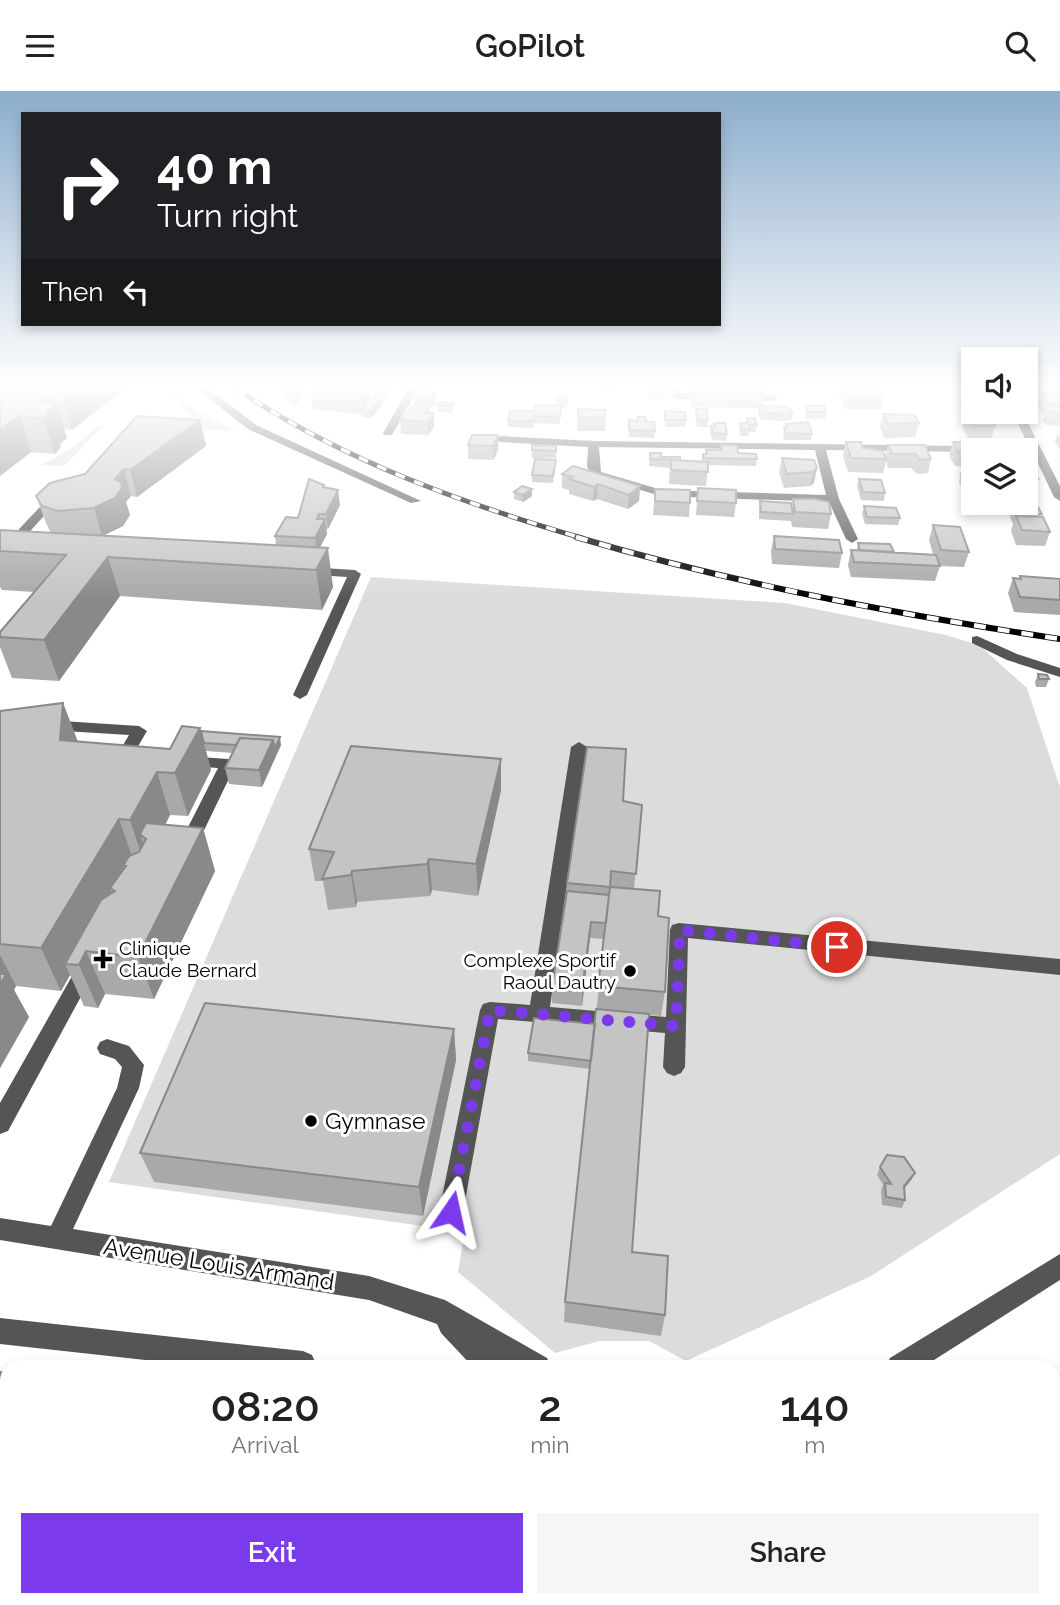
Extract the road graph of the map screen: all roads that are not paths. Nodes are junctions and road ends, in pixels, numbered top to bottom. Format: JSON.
{"nodes":[{"id":1,"x":324,"y":460,"type":"edge"},
{"id":2,"x":593,"y":460,"type":"edge"},
{"id":3,"x":823,"y":460,"type":"edge"},
{"id":4,"x":1042,"y":460,"type":"edge"},
{"id":5,"x":72,"y":480,"type":"edge"},
{"id":6,"x":1060,"y":497,"type":"edge"},
{"id":7,"x":833,"y":499,"type":"junction"},
{"id":8,"x":415,"y":501,"type":"dead end"},
{"id":9,"x":852,"y":539,"type":"dead end"},
{"id":10,"x":8,"y":551,"type":"edge"},
{"id":11,"x":290,"y":570,"type":"edge"},
{"id":12,"x":977,"y":640,"type":"dead end"},
{"id":13,"x":1060,"y":673,"type":"edge"},
{"id":14,"x":300,"y":695,"type":"dead end"},
{"id":15,"x":0,"y":722,"type":"edge"},
{"id":16,"x":579,"y":747,"type":"dead end"},
{"id":17,"x":181,"y":859,"type":"edge"},
{"id":18,"x":99,"y":946,"type":"edge"},
{"id":19,"x":1060,"y":967,"type":"edge"},
{"id":20,"x":539,"y":1014,"type":"junction"},
{"id":21,"x":676,"y":1026,"type":"junction"},
{"id":22,"x":107,"y":1048,"type":"dead end"},
{"id":23,"x":674,"y":1067,"type":"dead end"},
{"id":24,"x":0,"y":1124,"type":"edge"},
{"id":25,"x":451,"y":1212,"type":"dead end"},
{"id":26,"x":0,"y":1229,"type":"edge"},
{"id":27,"x":57,"y":1238,"type":"junction"},
{"id":28,"x":1060,"y":1266,"type":"edge"},
{"id":29,"x":436,"y":1309,"type":"junction"},
{"id":30,"x":0,"y":1331,"type":"edge"},
{"id":31,"x":266,"y":1360,"type":"edge"},
{"id":32,"x":484,"y":1360,"type":"edge"},
{"id":33,"x":526,"y":1360,"type":"edge"},
{"id":34,"x":910,"y":1360,"type":"edge"}],
"edges":[{"from":1,"to":8,"type":"street"},
{"from":2,"to":7,"type":"street"},
{"from":3,"to":7,"type":"street"},
{"from":4,"to":6,"type":"street"},
{"from":5,"to":10,"type":"street"},
{"from":7,"to":9,"type":"street"},
{"from":11,"to":14,"type":"street"},
{"from":12,"to":13,"type":"street"},
{"from":15,"to":17,"type":"street"},
{"from":16,"to":20,"type":"street"},
{"from":18,"to":24,"type":"street"},
{"from":19,"to":21,"type":"street"},
{"from":20,"to":21,"type":"street"},
{"from":20,"to":25,"type":"street"},
{"from":21,"to":23,"type":"street"},
{"from":22,"to":27,"type":"street"},
{"from":26,"to":27,"type":"street","name":"Avenue Louis Armand"},
{"from":27,"to":29,"type":"street","name":"Avenue Louis Armand"},
{"from":28,"to":34,"type":"street"},
{"from":29,"to":32,"type":"street","name":"Avenue Louis Armand"},
{"from":29,"to":33,"type":"street","name":"Avenue Louis Armand"},
{"from":30,"to":31,"type":"street"}]}
